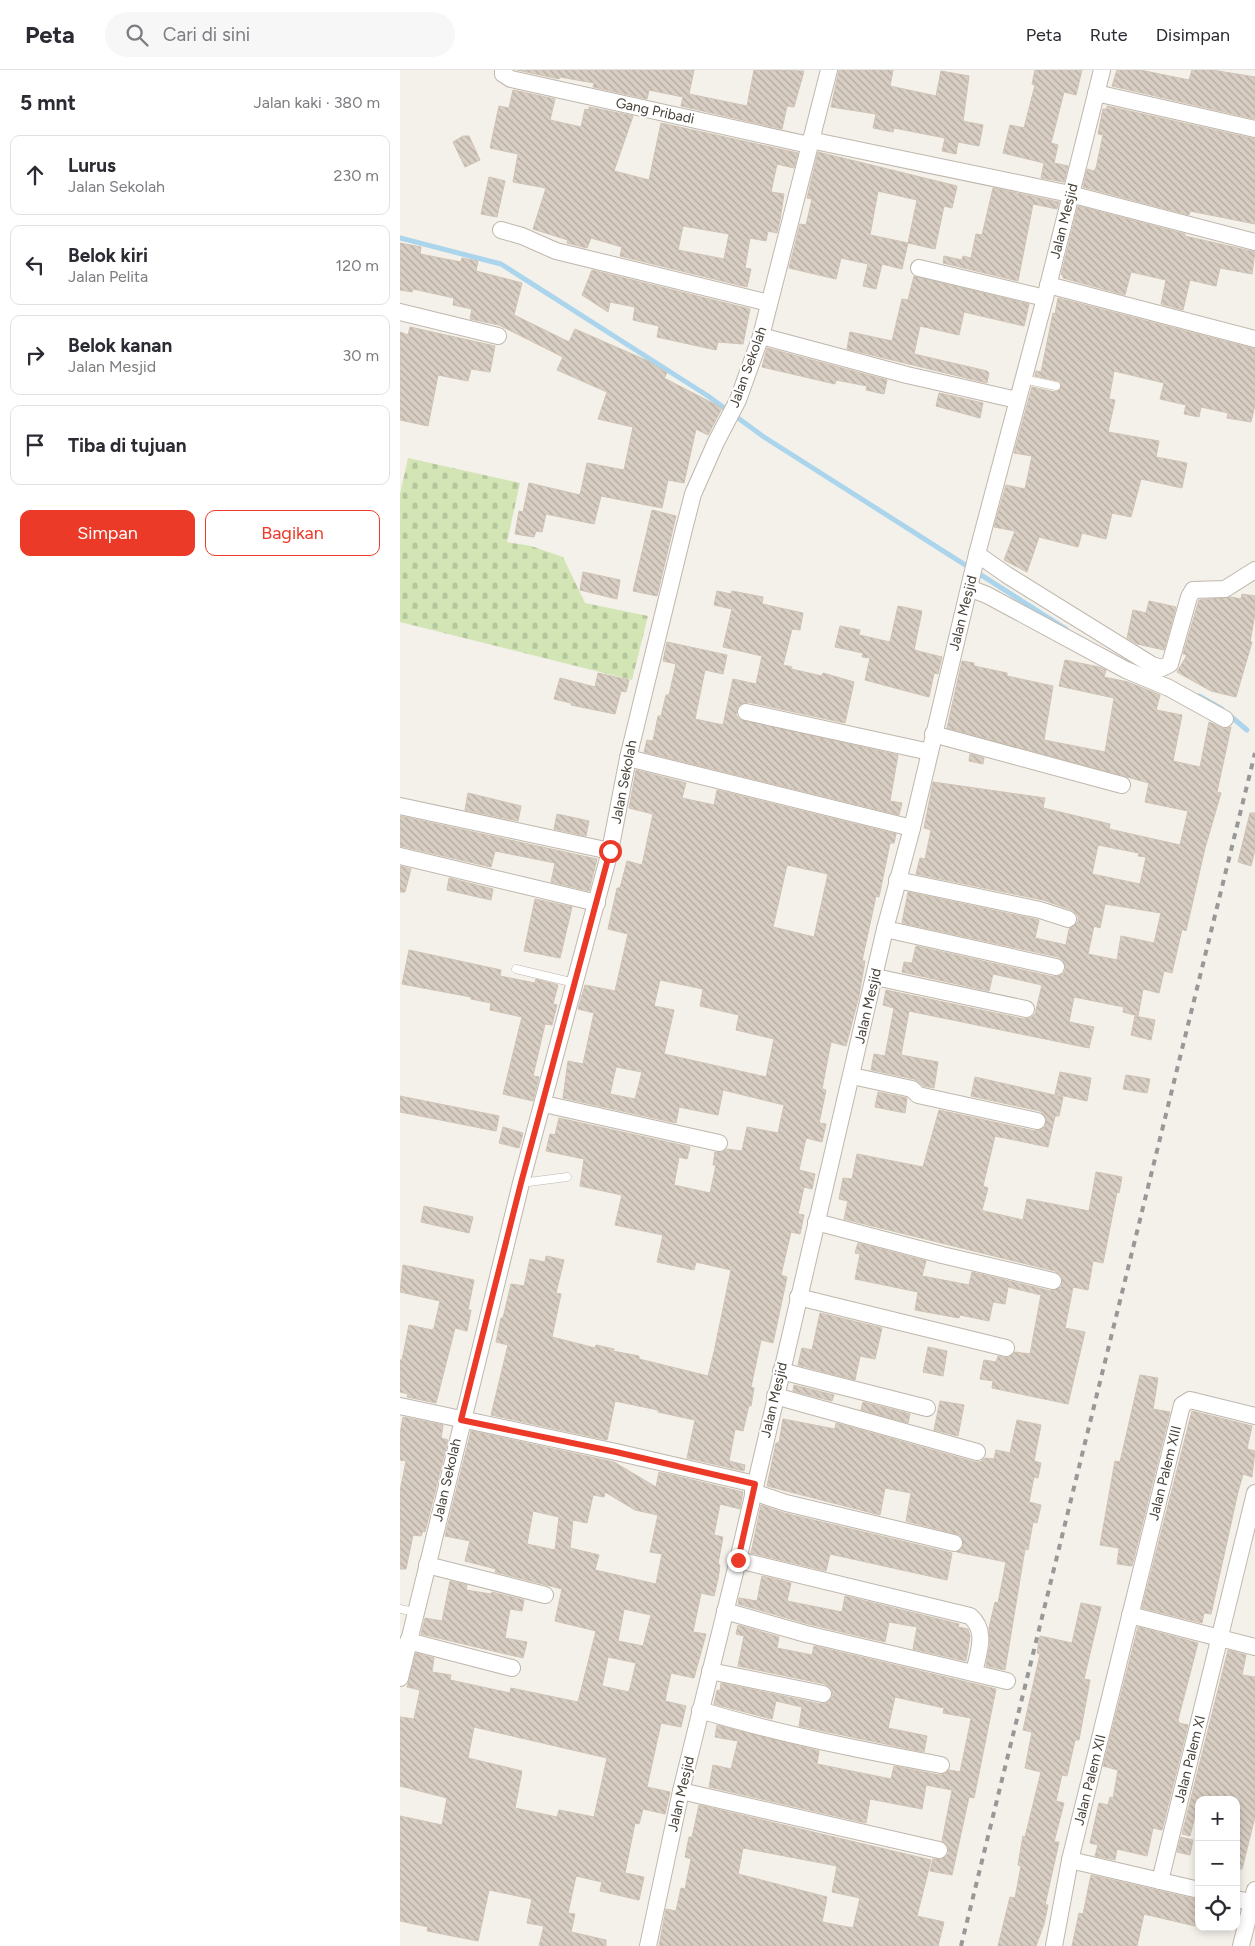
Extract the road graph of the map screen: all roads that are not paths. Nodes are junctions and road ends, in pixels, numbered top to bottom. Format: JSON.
{"nodes":[{"id":1,"x":829,"y":70,"type":"edge"},
{"id":2,"x":1102,"y":70,"type":"edge"},
{"id":3,"x":503,"y":72,"type":"edge"},
{"id":4,"x":1096,"y":93,"type":"junction"},
{"id":5,"x":1255,"y":129,"type":"edge"},
{"id":6,"x":810,"y":142,"type":"junction"},
{"id":7,"x":1070,"y":194,"type":"junction"},
{"id":8,"x":501,"y":230,"type":"dead end"},
{"id":9,"x":1255,"y":242,"type":"edge"},
{"id":10,"x":919,"y":268,"type":"dead end"},
{"id":11,"x":1046,"y":291,"type":"junction"},
{"id":12,"x":769,"y":303,"type":"junction"},
{"id":13,"x":400,"y":312,"type":"edge"},
{"id":14,"x":498,"y":336,"type":"dead end"},
{"id":15,"x":761,"y":336,"type":"junction"},
{"id":16,"x":1255,"y":339,"type":"edge"},
{"id":17,"x":1022,"y":379,"type":"junction"},
{"id":18,"x":1056,"y":386,"type":"dead end"},
{"id":19,"x":1017,"y":400,"type":"junction"},
{"id":20,"x":976,"y":558,"type":"junction"},
{"id":21,"x":1255,"y":570,"type":"edge"},
{"id":22,"x":970,"y":584,"type":"junction"},
{"id":23,"x":746,"y":712,"type":"dead end"},
{"id":24,"x":1225,"y":719,"type":"dead end"},
{"id":25,"x":933,"y":734,"type":"junction"},
{"id":26,"x":930,"y":752,"type":"junction"},
{"id":27,"x":628,"y":758,"type":"junction"},
{"id":28,"x":1122,"y":785,"type":"dead end"},
{"id":29,"x":400,"y":806,"type":"edge"},
{"id":30,"x":912,"y":828,"type":"junction"},
{"id":31,"x":610,"y":851,"type":"junction"},
{"id":32,"x":400,"y":856,"type":"edge"},
{"id":33,"x":898,"y":880,"type":"junction"},
{"id":34,"x":597,"y":902,"type":"junction"},
{"id":35,"x":1068,"y":919,"type":"dead end"},
{"id":36,"x":885,"y":929,"type":"junction"},
{"id":37,"x":1056,"y":967,"type":"dead end"},
{"id":38,"x":516,"y":969,"type":"dead end"},
{"id":39,"x":875,"y":977,"type":"junction"},
{"id":40,"x":575,"y":983,"type":"junction"},
{"id":41,"x":1026,"y":1009,"type":"dead end"},
{"id":42,"x":852,"y":1076,"type":"junction"},
{"id":43,"x":544,"y":1104,"type":"junction"},
{"id":44,"x":1038,"y":1121,"type":"dead end"},
{"id":45,"x":719,"y":1143,"type":"dead end"},
{"id":46,"x":567,"y":1177,"type":"dead end"},
{"id":47,"x":521,"y":1183,"type":"junction"},
{"id":48,"x":816,"y":1222,"type":"junction"},
{"id":49,"x":1053,"y":1281,"type":"dead end"},
{"id":50,"x":798,"y":1298,"type":"junction"},
{"id":51,"x":1006,"y":1348,"type":"dead end"},
{"id":52,"x":780,"y":1371,"type":"junction"},
{"id":53,"x":774,"y":1396,"type":"junction"},
{"id":54,"x":400,"y":1406,"type":"edge"},
{"id":55,"x":927,"y":1408,"type":"dead end"},
{"id":56,"x":1255,"y":1416,"type":"edge"},
{"id":57,"x":461,"y":1420,"type":"junction"},
{"id":58,"x":977,"y":1452,"type":"dead end"},
{"id":59,"x":754,"y":1488,"type":"junction"},
{"id":60,"x":1255,"y":1494,"type":"edge"},
{"id":61,"x":954,"y":1543,"type":"dead end"},
{"id":62,"x":738,"y":1560,"type":"junction"},
{"id":63,"x":427,"y":1565,"type":"junction"},
{"id":64,"x":545,"y":1595,"type":"dead end"},
{"id":65,"x":407,"y":1611,"type":"edge"},
{"id":66,"x":725,"y":1611,"type":"junction"},
{"id":67,"x":1130,"y":1615,"type":"junction"},
{"id":68,"x":1220,"y":1638,"type":"junction"},
{"id":69,"x":408,"y":1641,"type":"junction"},
{"id":70,"x":1255,"y":1647,"type":"edge"},
{"id":71,"x":512,"y":1668,"type":"dead end"},
{"id":72,"x":710,"y":1671,"type":"junction"},
{"id":73,"x":974,"y":1673,"type":"junction"},
{"id":74,"x":400,"y":1678,"type":"edge"},
{"id":75,"x":1007,"y":1681,"type":"dead end"},
{"id":76,"x":823,"y":1694,"type":"dead end"},
{"id":77,"x":700,"y":1710,"type":"junction"},
{"id":78,"x":941,"y":1765,"type":"dead end"},
{"id":79,"x":681,"y":1791,"type":"junction"},
{"id":80,"x":939,"y":1850,"type":"dead end"},
{"id":81,"x":1070,"y":1860,"type":"junction"},
{"id":82,"x":1160,"y":1881,"type":"junction"},
{"id":83,"x":1195,"y":1889,"type":"edge"},
{"id":84,"x":1250,"y":1899,"type":"edge"},
{"id":85,"x":648,"y":1946,"type":"edge"},
{"id":86,"x":1054,"y":1946,"type":"edge"},
{"id":87,"x":1241,"y":1946,"type":"edge"}],
"edges":[{"from":1,"to":6,"type":"street","name":"Jalan Sekolah"},
{"from":2,"to":4,"type":"street","name":"Jalan Mesjid"},
{"from":3,"to":6,"type":"street","name":"Gang Pribadi"},
{"from":4,"to":5,"type":"street"},
{"from":4,"to":7,"type":"street","name":"Jalan Mesjid"},
{"from":6,"to":7,"type":"street","name":"Gang Pribadi"},
{"from":6,"to":12,"type":"street","name":"Jalan Sekolah"},
{"from":7,"to":9,"type":"street","name":"Gang Pribadi"},
{"from":7,"to":11,"type":"street","name":"Jalan Mesjid"},
{"from":8,"to":12,"type":"street"},
{"from":10,"to":11,"type":"street"},
{"from":11,"to":16,"type":"street"},
{"from":11,"to":17,"type":"street","name":"Jalan Mesjid"},
{"from":12,"to":15,"type":"street","name":"Jalan Sekolah"},
{"from":13,"to":14,"type":"street"},
{"from":15,"to":19,"type":"street"},
{"from":15,"to":27,"type":"street","name":"Jalan Sekolah"},
{"from":17,"to":18,"type":"lane"},
{"from":17,"to":19,"type":"street","name":"Jalan Mesjid"},
{"from":19,"to":20,"type":"street","name":"Jalan Mesjid"},
{"from":20,"to":21,"type":"street"},
{"from":20,"to":22,"type":"street","name":"Jalan Mesjid"},
{"from":22,"to":24,"type":"street"},
{"from":22,"to":25,"type":"street","name":"Jalan Mesjid"},
{"from":23,"to":26,"type":"street"},
{"from":25,"to":26,"type":"street","name":"Jalan Mesjid"},
{"from":25,"to":28,"type":"street"},
{"from":26,"to":30,"type":"street","name":"Jalan Mesjid"},
{"from":27,"to":30,"type":"street"},
{"from":27,"to":31,"type":"street","name":"Jalan Sekolah"},
{"from":29,"to":31,"type":"street"},
{"from":30,"to":33,"type":"street","name":"Jalan Mesjid"},
{"from":31,"to":34,"type":"street","name":"Jalan Sekolah"},
{"from":32,"to":34,"type":"street"},
{"from":33,"to":35,"type":"street"},
{"from":33,"to":36,"type":"street","name":"Jalan Mesjid"},
{"from":34,"to":40,"type":"street","name":"Jalan Sekolah"},
{"from":36,"to":37,"type":"street"},
{"from":36,"to":39,"type":"street","name":"Jalan Mesjid"},
{"from":38,"to":40,"type":"lane"},
{"from":39,"to":41,"type":"street"},
{"from":39,"to":42,"type":"street","name":"Jalan Mesjid"},
{"from":40,"to":43,"type":"street","name":"Jalan Sekolah"},
{"from":42,"to":44,"type":"street"},
{"from":42,"to":48,"type":"street","name":"Jalan Mesjid"},
{"from":43,"to":45,"type":"street"},
{"from":43,"to":47,"type":"street","name":"Jalan Sekolah"},
{"from":46,"to":47,"type":"lane"},
{"from":47,"to":57,"type":"street","name":"Jalan Sekolah"},
{"from":48,"to":49,"type":"street"},
{"from":48,"to":50,"type":"street","name":"Jalan Mesjid"},
{"from":50,"to":51,"type":"street"},
{"from":50,"to":52,"type":"street","name":"Jalan Mesjid"},
{"from":52,"to":53,"type":"street","name":"Jalan Mesjid"},
{"from":52,"to":55,"type":"street"},
{"from":53,"to":58,"type":"street"},
{"from":53,"to":59,"type":"street","name":"Jalan Mesjid"},
{"from":54,"to":57,"type":"street"},
{"from":56,"to":67,"type":"street","name":"Jalan Palem XIII"},
{"from":57,"to":59,"type":"street"},
{"from":57,"to":63,"type":"street","name":"Jalan Sekolah"},
{"from":59,"to":61,"type":"street"},
{"from":59,"to":62,"type":"street","name":"Jalan Mesjid"},
{"from":60,"to":68,"type":"street","name":"Jalan Palem XI"},
{"from":62,"to":66,"type":"street","name":"Jalan Mesjid"},
{"from":62,"to":73,"type":"street"},
{"from":63,"to":64,"type":"street"},
{"from":63,"to":65,"type":"street","name":"Jalan Sekolah"},
{"from":65,"to":69,"type":"street","name":"Jalan Sekolah"},
{"from":66,"to":72,"type":"street","name":"Jalan Mesjid"},
{"from":66,"to":73,"type":"street"},
{"from":67,"to":68,"type":"street"},
{"from":67,"to":81,"type":"street","name":"Jalan Palem XII"},
{"from":68,"to":70,"type":"street"},
{"from":68,"to":82,"type":"street","name":"Jalan Palem XI"},
{"from":69,"to":71,"type":"street"},
{"from":69,"to":74,"type":"street","name":"Jalan Sekolah"},
{"from":72,"to":76,"type":"street"},
{"from":72,"to":77,"type":"street","name":"Jalan Mesjid"},
{"from":73,"to":75,"type":"street"},
{"from":77,"to":78,"type":"street"},
{"from":77,"to":79,"type":"street","name":"Jalan Mesjid"},
{"from":79,"to":80,"type":"street"},
{"from":79,"to":85,"type":"street","name":"Jalan Mesjid"},
{"from":81,"to":82,"type":"street"},
{"from":81,"to":86,"type":"street","name":"Jalan Palem XII"},
{"from":82,"to":83,"type":"street"},
{"from":84,"to":87,"type":"street"}]}
